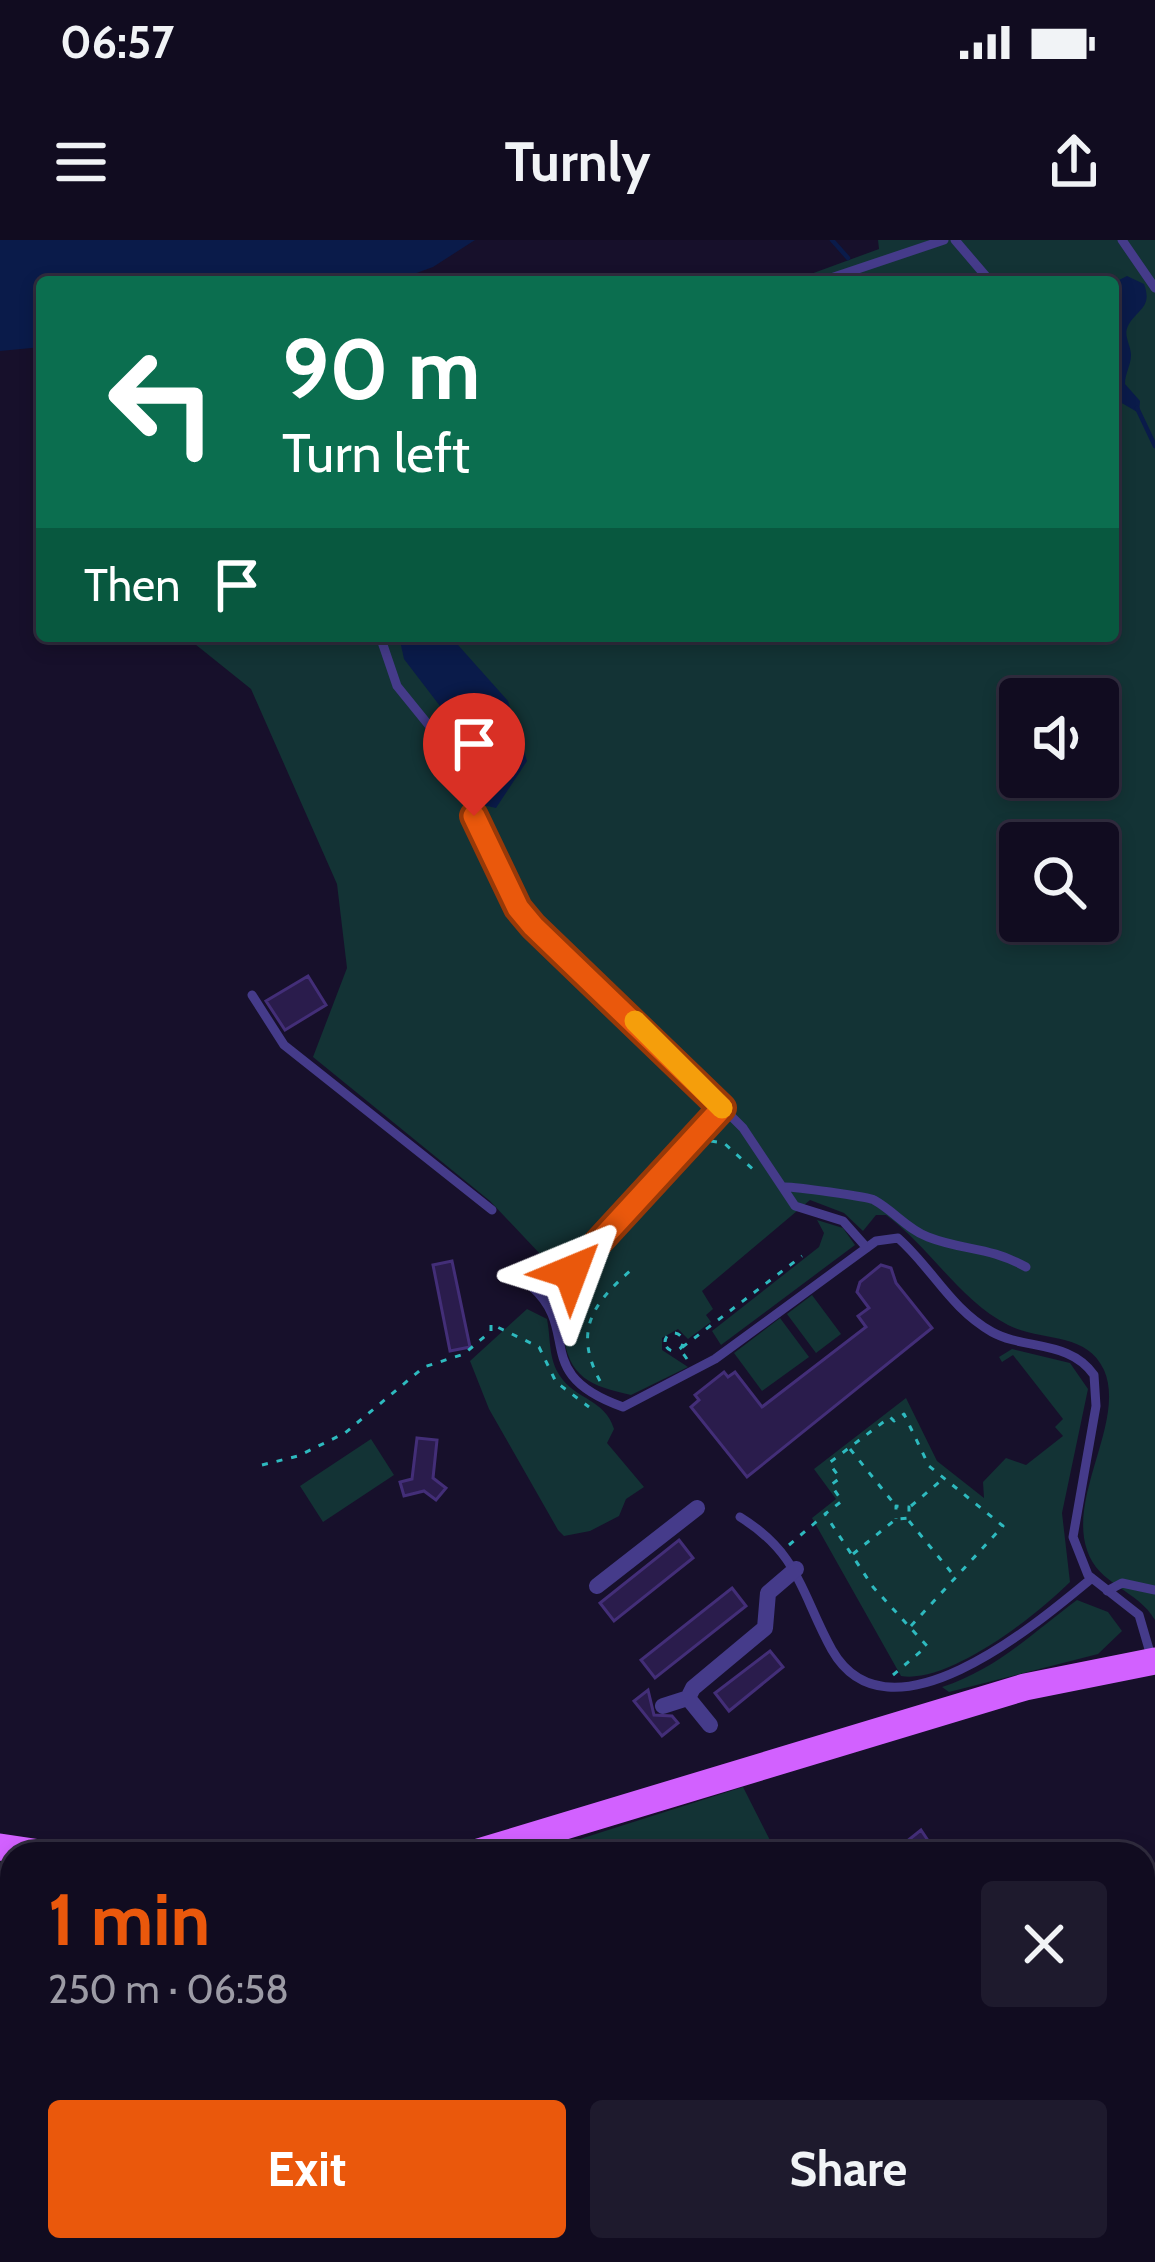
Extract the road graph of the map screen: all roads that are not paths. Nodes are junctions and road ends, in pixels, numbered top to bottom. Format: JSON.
{"nodes":[{"id":1,"x":944,"y":240,"type":"edge"},
{"id":2,"x":955,"y":240,"type":"edge"},
{"id":3,"x":1122,"y":240,"type":"edge"},
{"id":4,"x":837,"y":276,"type":"edge"},
{"id":5,"x":986,"y":276,"type":"edge"},
{"id":6,"x":1155,"y":288,"type":"edge"},
{"id":7,"x":382,"y":642,"type":"edge"},
{"id":8,"x":252,"y":995,"type":"dead end"},
{"id":9,"x":722,"y":1108,"type":"junction"},
{"id":10,"x":783,"y":1187,"type":"junction"},
{"id":11,"x":492,"y":1210,"type":"dead end"},
{"id":12,"x":867,"y":1248,"type":"junction"},
{"id":13,"x":1027,"y":1267,"type":"dead end"},
{"id":14,"x":532,"y":1287,"type":"dead end"},
{"id":15,"x":544,"y":1298,"type":"junction"},
{"id":16,"x":697,"y":1508,"type":"dead end"},
{"id":17,"x":740,"y":1517,"type":"dead end"},
{"id":18,"x":796,"y":1569,"type":"junction"},
{"id":19,"x":1092,"y":1578,"type":"junction"},
{"id":20,"x":597,"y":1586,"type":"dead end"},
{"id":21,"x":1155,"y":1590,"type":"edge"},
{"id":22,"x":1107,"y":1591,"type":"junction"},
{"id":23,"x":1154,"y":1661,"type":"edge"},
{"id":24,"x":688,"y":1698,"type":"junction"},
{"id":25,"x":663,"y":1706,"type":"dead end"},
{"id":26,"x":710,"y":1724,"type":"dead end"},
{"id":27,"x":514,"y":1842,"type":"edge"}],
"edges":[{"from":1,"to":4,"type":"lane"},
{"from":2,"to":5,"type":"lane"},
{"from":3,"to":6,"type":"lane"},
{"from":7,"to":9,"type":"lane"},
{"from":8,"to":11,"type":"lane"},
{"from":9,"to":10,"type":"lane"},
{"from":9,"to":15,"type":"lane"},
{"from":10,"to":12,"type":"lane"},
{"from":10,"to":13,"type":"lane"},
{"from":12,"to":15,"type":"lane"},
{"from":12,"to":19,"type":"lane"},
{"from":14,"to":15,"type":"lane"},
{"from":16,"to":20,"type":"street"},
{"from":17,"to":18,"type":"lane"},
{"from":18,"to":19,"type":"lane"},
{"from":18,"to":24,"type":"street"},
{"from":19,"to":22,"type":"lane"},
{"from":21,"to":22,"type":"lane"},
{"from":22,"to":23,"type":"lane"},
{"from":23,"to":27,"type":"main road"},
{"from":24,"to":25,"type":"street"},
{"from":24,"to":26,"type":"street"}]}
